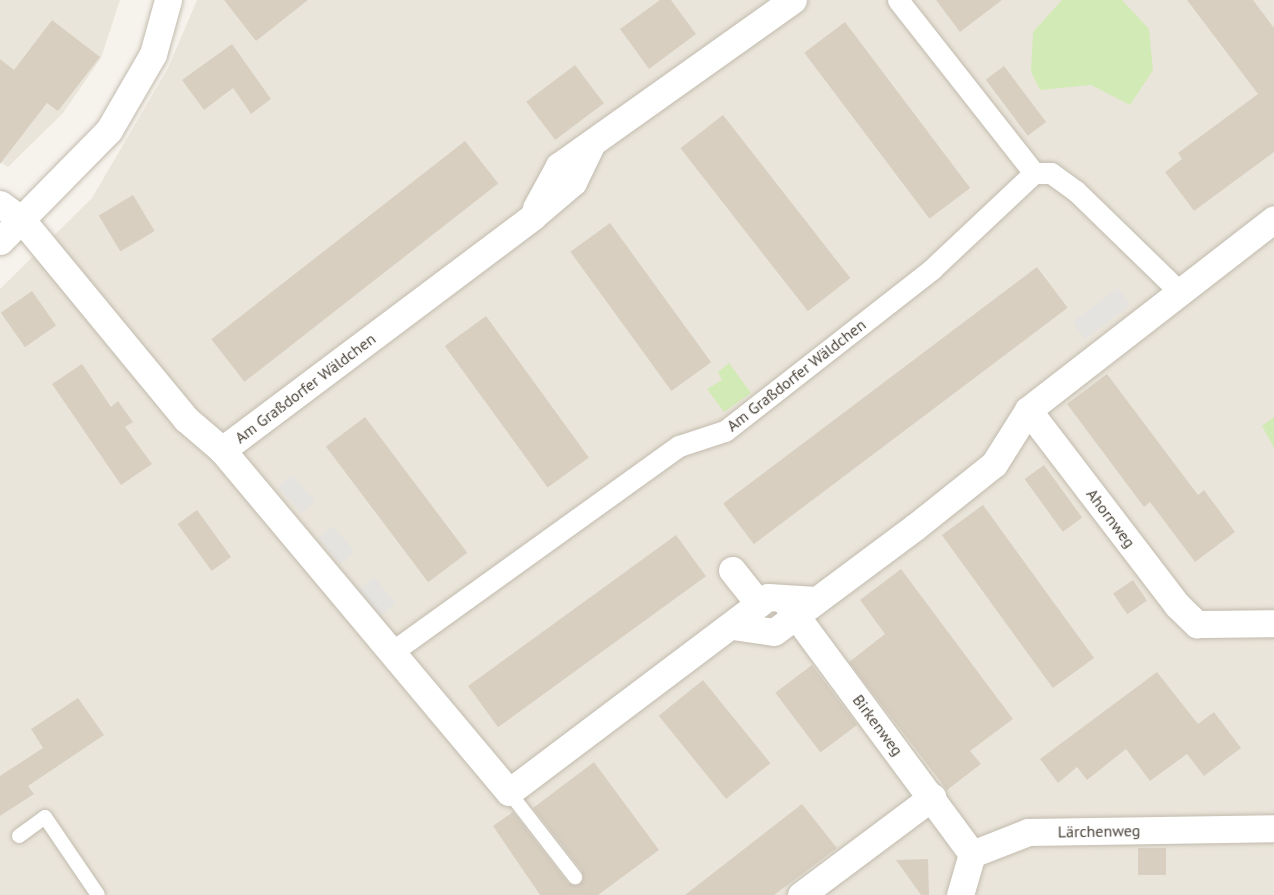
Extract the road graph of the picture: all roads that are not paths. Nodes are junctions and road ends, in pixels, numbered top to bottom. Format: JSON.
{"nodes":[{"id":1,"x":168,"y":0,"type":"edge"},
{"id":2,"x":793,"y":0,"type":"edge"},
{"id":3,"x":898,"y":0,"type":"edge"},
{"id":4,"x":1034,"y":173,"type":"junction"},
{"id":5,"x":0,"y":204,"type":"edge"},
{"id":6,"x":1274,"y":219,"type":"edge"},
{"id":7,"x":21,"y":220,"type":"junction"},
{"id":8,"x":0,"y":241,"type":"edge"},
{"id":9,"x":1179,"y":291,"type":"junction"},
{"id":10,"x":1028,"y":410,"type":"junction"},
{"id":11,"x":222,"y":450,"type":"junction"},
{"id":12,"x":732,"y":570,"type":"dead end"},
{"id":13,"x":788,"y":605,"type":"junction"},
{"id":14,"x":1274,"y":623,"type":"edge"},
{"id":15,"x":732,"y":626,"type":"junction"},
{"id":16,"x":392,"y":652,"type":"junction"},
{"id":17,"x":508,"y":792,"type":"junction"},
{"id":18,"x":932,"y":797,"type":"junction"},
{"id":19,"x":1274,"y":828,"type":"edge"},
{"id":20,"x":19,"y":836,"type":"dead end"},
{"id":21,"x":972,"y":854,"type":"junction"},
{"id":22,"x":575,"y":878,"type":"dead end"},
{"id":23,"x":98,"y":895,"type":"edge"},
{"id":24,"x":801,"y":895,"type":"edge"},
{"id":25,"x":960,"y":895,"type":"edge"}],
"edges":[{"from":1,"to":7,"type":"street"},
{"from":2,"to":11,"type":"street","name":"Am Graßdorfer Wäldchen"},
{"from":3,"to":4,"type":"street"},
{"from":4,"to":9,"type":"street"},
{"from":4,"to":16,"type":"street","name":"Am Graßdorfer Wäldchen"},
{"from":5,"to":7,"type":"street","name":"Am Graßdorfer Wäldchen"},
{"from":6,"to":9,"type":"street"},
{"from":7,"to":8,"type":"street"},
{"from":7,"to":11,"type":"street","name":"Am Graßdorfer Wäldchen"},
{"from":9,"to":10,"type":"street"},
{"from":10,"to":13,"type":"street"},
{"from":10,"to":14,"type":"street","name":"Ahornweg"},
{"from":11,"to":16,"type":"street","name":"Am Graßdorfer Wäldchen"},
{"from":12,"to":13,"type":"street","name":"Birkenweg"},
{"from":13,"to":15,"type":"street"},
{"from":13,"to":15,"type":"street"},
{"from":13,"to":18,"type":"street","name":"Birkenweg"},
{"from":15,"to":17,"type":"street"},
{"from":16,"to":17,"type":"street","name":"Am Graßdorfer Wäldchen"},
{"from":17,"to":22,"type":"lane"},
{"from":18,"to":21,"type":"street","name":"Birkenweg"},
{"from":18,"to":24,"type":"street"},
{"from":19,"to":21,"type":"street","name":"Lärchenweg"},
{"from":20,"to":23,"type":"lane"},
{"from":21,"to":25,"type":"street"}]}
